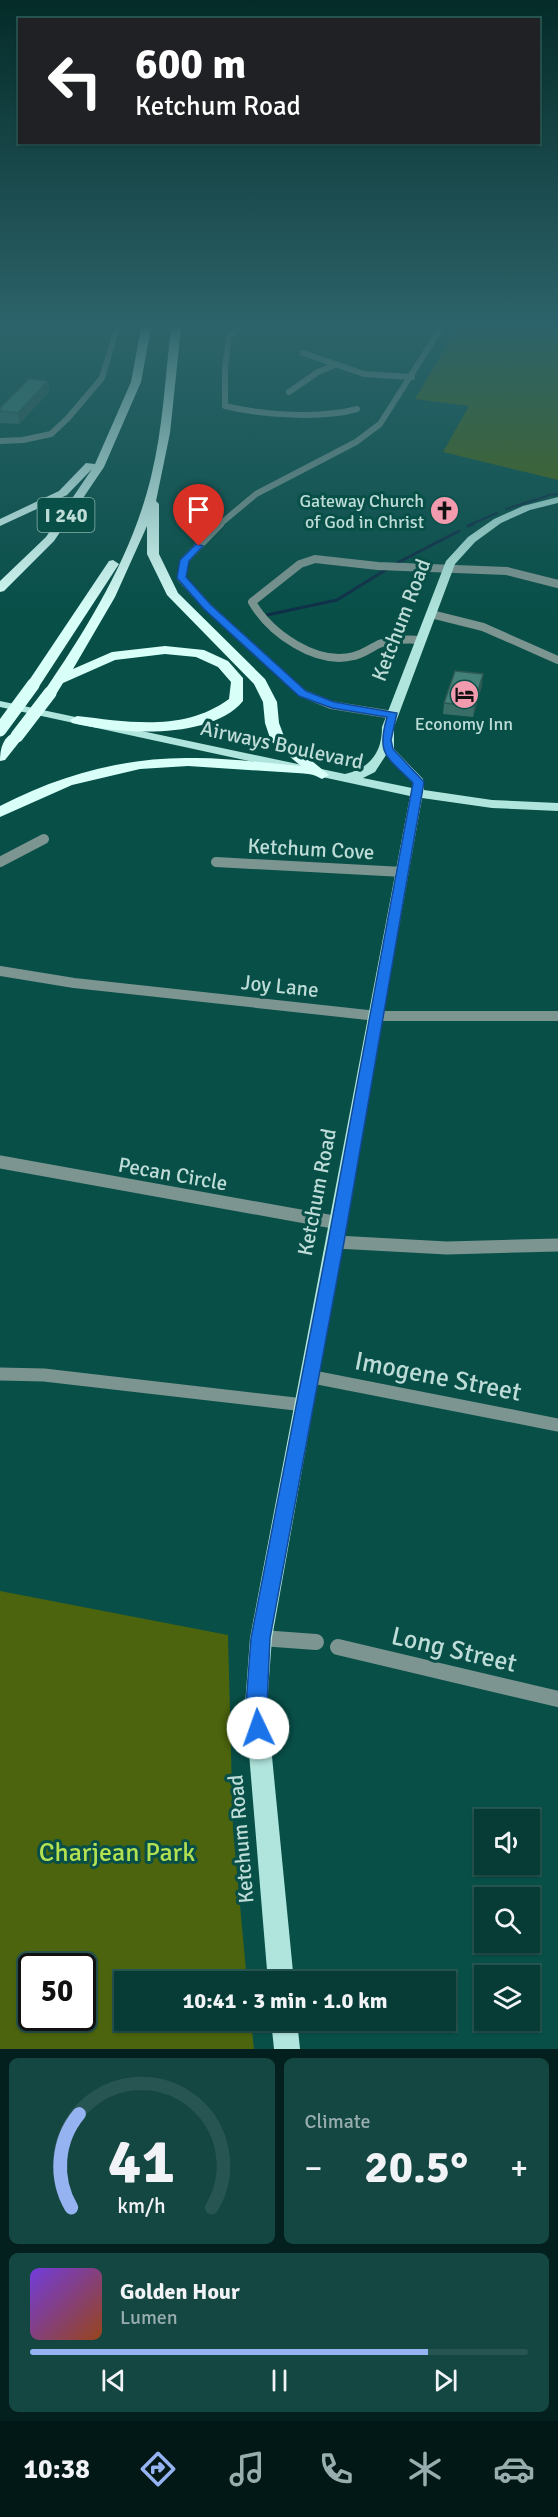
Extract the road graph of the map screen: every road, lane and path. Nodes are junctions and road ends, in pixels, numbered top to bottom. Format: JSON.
{"nodes":[{"id":1,"x":62,"y":424,"type":"edge"},
{"id":2,"x":120,"y":424,"type":"edge"},
{"id":3,"x":163,"y":424,"type":"edge"},
{"id":4,"x":380,"y":424,"type":"edge"},
{"id":5,"x":117,"y":430,"type":"junction"},
{"id":6,"x":0,"y":441,"type":"edge"},
{"id":7,"x":153,"y":493,"type":"junction"},
{"id":8,"x":558,"y":500,"type":"edge"},
{"id":9,"x":0,"y":523,"type":"edge"},
{"id":10,"x":135,"y":537,"type":"junction"},
{"id":11,"x":449,"y":567,"type":"junction"},
{"id":12,"x":558,"y":584,"type":"edge"},
{"id":13,"x":0,"y":588,"type":"edge"},
{"id":14,"x":431,"y":614,"type":"junction"},
{"id":15,"x":421,"y":640,"type":"junction"},
{"id":16,"x":558,"y":660,"type":"edge"},
{"id":17,"x":59,"y":680,"type":"junction"},
{"id":18,"x":0,"y":704,"type":"edge"},
{"id":19,"x":393,"y":715,"type":"junction"},
{"id":20,"x":77,"y":720,"type":"junction"},
{"id":21,"x":0,"y":730,"type":"edge"},
{"id":22,"x":386,"y":740,"type":"junction"},
{"id":23,"x":0,"y":757,"type":"edge"},
{"id":24,"x":307,"y":771,"type":"junction"},
{"id":25,"x":328,"y":776,"type":"junction"},
{"id":26,"x":416,"y":794,"type":"junction"},
{"id":27,"x":558,"y":807,"type":"edge"},
{"id":28,"x":0,"y":812,"type":"edge"},
{"id":29,"x":44,"y":839,"type":"dead end"},
{"id":30,"x":0,"y":862,"type":"edge"},
{"id":31,"x":216,"y":862,"type":"dead end"},
{"id":32,"x":403,"y":872,"type":"junction"},
{"id":33,"x":0,"y":971,"type":"edge"},
{"id":34,"x":377,"y":1016,"type":"junction"},
{"id":35,"x":558,"y":1016,"type":"edge"},
{"id":36,"x":0,"y":1162,"type":"edge"},
{"id":37,"x":339,"y":1223,"type":"junction"},
{"id":38,"x":336,"y":1242,"type":"junction"},
{"id":39,"x":558,"y":1245,"type":"edge"},
{"id":40,"x":0,"y":1374,"type":"edge"},
{"id":41,"x":309,"y":1376,"type":"junction"},
{"id":42,"x":304,"y":1405,"type":"junction"},
{"id":43,"x":558,"y":1425,"type":"edge"},
{"id":44,"x":261,"y":1638,"type":"junction"},
{"id":45,"x":315,"y":1642,"type":"dead end"},
{"id":46,"x":338,"y":1647,"type":"dead end"},
{"id":47,"x":558,"y":1699,"type":"edge"},
{"id":48,"x":280,"y":1971,"type":"edge"},
{"id":49,"x":285,"y":2031,"type":"edge"},
{"id":50,"x":286,"y":2049,"type":"edge"}],
"edges":[{"from":1,"to":6,"type":"street"},
{"from":2,"to":5,"type":"highway","number":"I 240"},
{"from":3,"to":7,"type":"highway"},
{"from":4,"to":19,"type":"street"},
{"from":5,"to":9,"type":"highway"},
{"from":5,"to":13,"type":"highway","number":"I 240"},
{"from":7,"to":10,"type":"highway"},
{"from":7,"to":25,"type":"highway"},
{"from":8,"to":11,"type":"main road","name":"Ketchum Road"},
{"from":10,"to":17,"type":"highway"},
{"from":10,"to":21,"type":"highway","bridge":true},
{"from":11,"to":12,"type":"street"},
{"from":11,"to":14,"type":"main road","name":"Ketchum Road"},
{"from":11,"to":15,"type":"street"},
{"from":14,"to":15,"type":"main road","name":"Ketchum Road"},
{"from":14,"to":16,"type":"street"},
{"from":15,"to":19,"type":"main road","name":"Ketchum Road"},
{"from":17,"to":20,"type":"highway"},
{"from":17,"to":23,"type":"highway","bridge":true},
{"from":18,"to":20,"type":"main road","name":"Airways Boulevard"},
{"from":19,"to":22,"type":"main road","name":"Ketchum Road"},
{"from":20,"to":24,"type":"main road","name":"Airways Boulevard"},
{"from":22,"to":25,"type":"main road","name":"Ketchum Road"},
{"from":22,"to":26,"type":"main road"},
{"from":24,"to":25,"type":"main road","name":"Airways Boulevard"},
{"from":24,"to":28,"type":"highway"},
{"from":25,"to":26,"type":"main road","name":"Airways Boulevard"},
{"from":26,"to":27,"type":"main road","name":"Airways Boulevard"},
{"from":26,"to":32,"type":"main road","name":"Ketchum Road"},
{"from":29,"to":30,"type":"street"},
{"from":31,"to":32,"type":"street","name":"Ketchum Cove"},
{"from":32,"to":34,"type":"main road","name":"Ketchum Road"},
{"from":33,"to":34,"type":"street","name":"Joy Lane"},
{"from":34,"to":35,"type":"street","name":"Joy Lane"},
{"from":34,"to":37,"type":"main road","name":"Ketchum Road"},
{"from":36,"to":37,"type":"street","name":"Pecan Circle"},
{"from":37,"to":38,"type":"main road","name":"Ketchum Road"},
{"from":38,"to":39,"type":"street"},
{"from":38,"to":41,"type":"main road","name":"Ketchum Road"},
{"from":40,"to":42,"type":"street"},
{"from":41,"to":42,"type":"main road","name":"Ketchum Road"},
{"from":41,"to":43,"type":"street","name":"Imogene Street"},
{"from":42,"to":44,"type":"main road","name":"Ketchum Road"},
{"from":44,"to":45,"type":"street"},
{"from":44,"to":48,"type":"main road","name":"Ketchum Road"},
{"from":46,"to":47,"type":"street","name":"Long Street"},
{"from":49,"to":50,"type":"main road"}]}
